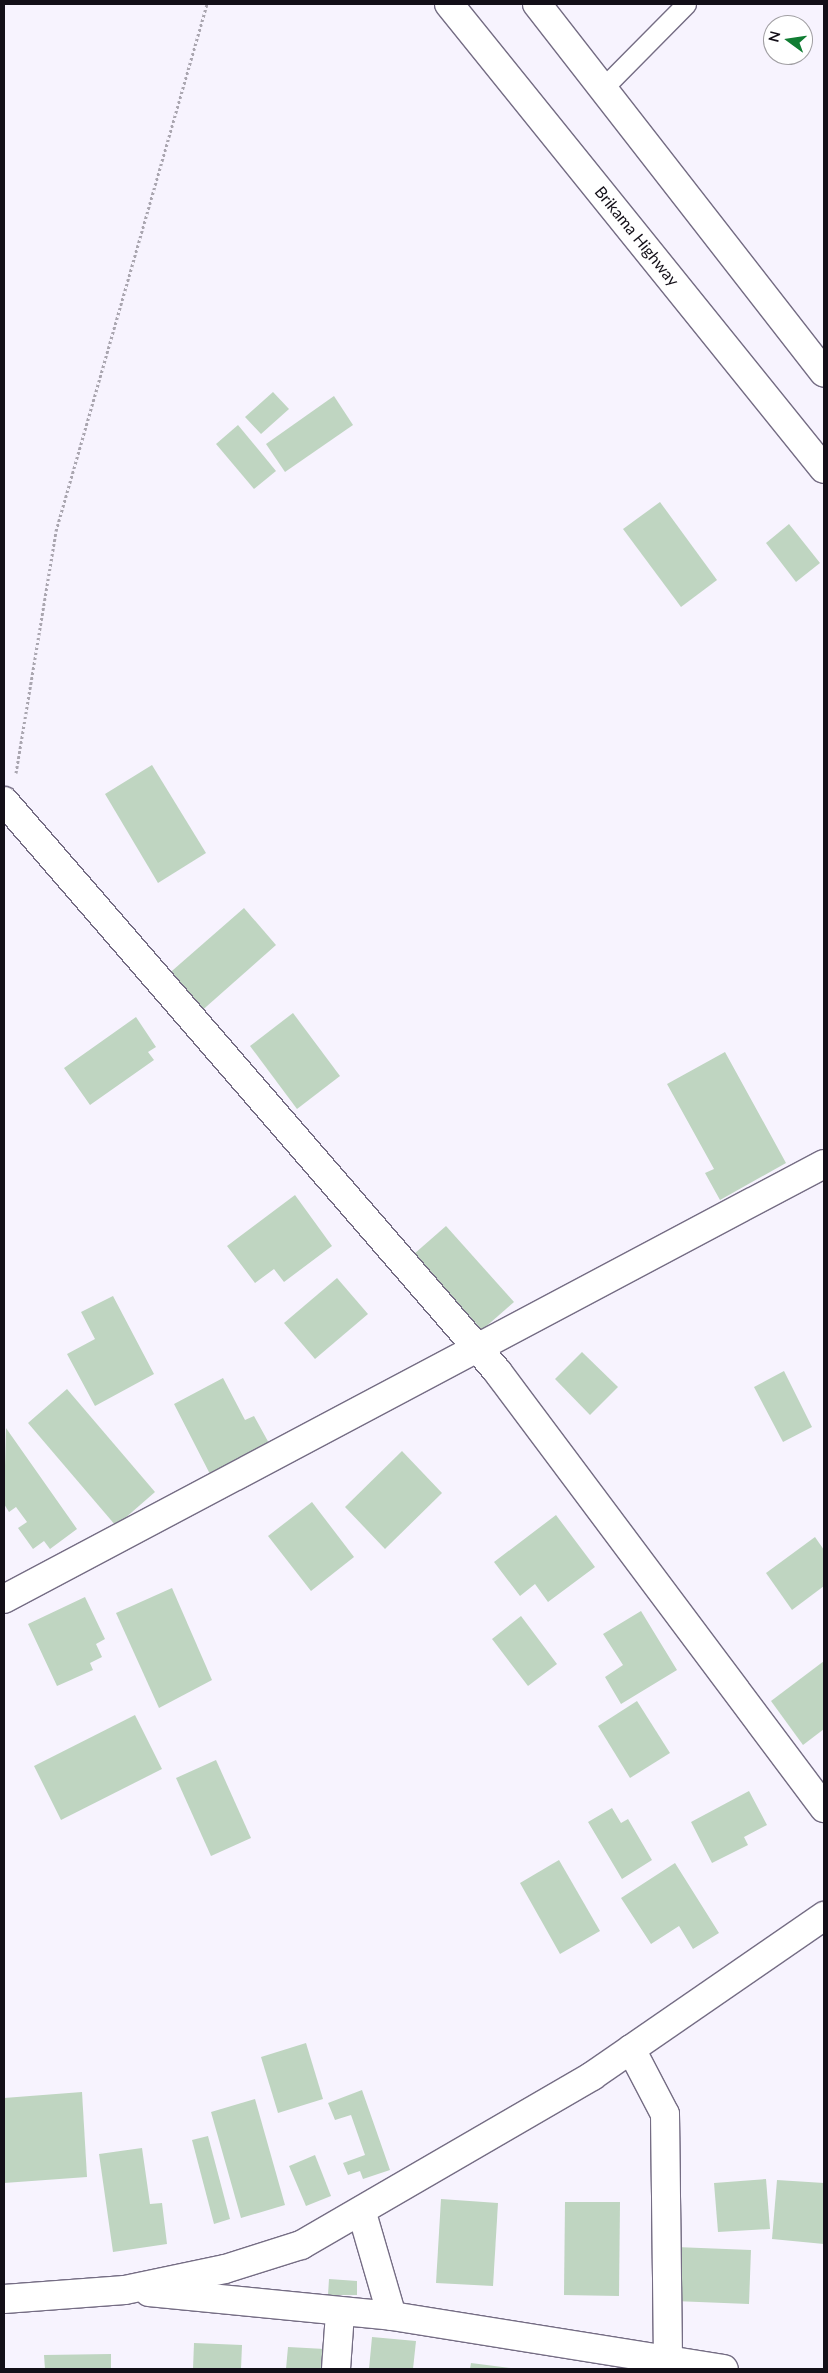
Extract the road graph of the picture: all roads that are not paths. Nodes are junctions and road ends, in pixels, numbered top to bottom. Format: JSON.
{"nodes":[{"id":1,"x":449,"y":4,"type":"edge"},
{"id":2,"x":537,"y":4,"type":"edge"},
{"id":3,"x":686,"y":4,"type":"edge"},
{"id":4,"x":603,"y":88,"type":"junction"},
{"id":5,"x":824,"y":372,"type":"edge"},
{"id":6,"x":824,"y":469,"type":"edge"},
{"id":7,"x":6,"y":807,"type":"edge"},
{"id":8,"x":824,"y":1164,"type":"edge"},
{"id":9,"x":479,"y":1350,"type":"junction"},
{"id":10,"x":4,"y":1599,"type":"edge"},
{"id":11,"x":824,"y":1808,"type":"edge"},
{"id":12,"x":824,"y":1916,"type":"edge"},
{"id":13,"x":631,"y":2049,"type":"junction"},
{"id":14,"x":362,"y":2213,"type":"junction"},
{"id":15,"x":125,"y":2290,"type":"junction"},
{"id":16,"x":4,"y":2299,"type":"edge"},
{"id":17,"x":340,"y":2313,"type":"junction"},
{"id":18,"x":392,"y":2316,"type":"junction"},
{"id":19,"x":669,"y":2364,"type":"edge"},
{"id":20,"x":336,"y":2369,"type":"edge"},
{"id":21,"x":724,"y":2369,"type":"edge"}],
"edges":[{"from":1,"to":6,"type":"main road","name":"Brikama Highway"},
{"from":2,"to":4,"type":"main road"},
{"from":3,"to":4,"type":"lane"},
{"from":4,"to":5,"type":"main road"},
{"from":7,"to":9,"type":"main road"},
{"from":8,"to":9,"type":"main road"},
{"from":9,"to":10,"type":"main road"},
{"from":9,"to":11,"type":"main road"},
{"from":12,"to":13,"type":"main road"},
{"from":13,"to":14,"type":"main road"},
{"from":13,"to":19,"type":"main road"},
{"from":14,"to":15,"type":"main road"},
{"from":14,"to":18,"type":"main road"},
{"from":15,"to":16,"type":"main road"},
{"from":15,"to":17,"type":"main road"},
{"from":17,"to":18,"type":"main road"},
{"from":17,"to":20,"type":"main road"},
{"from":18,"to":19,"type":"main road"},
{"from":19,"to":21,"type":"main road"}]}
